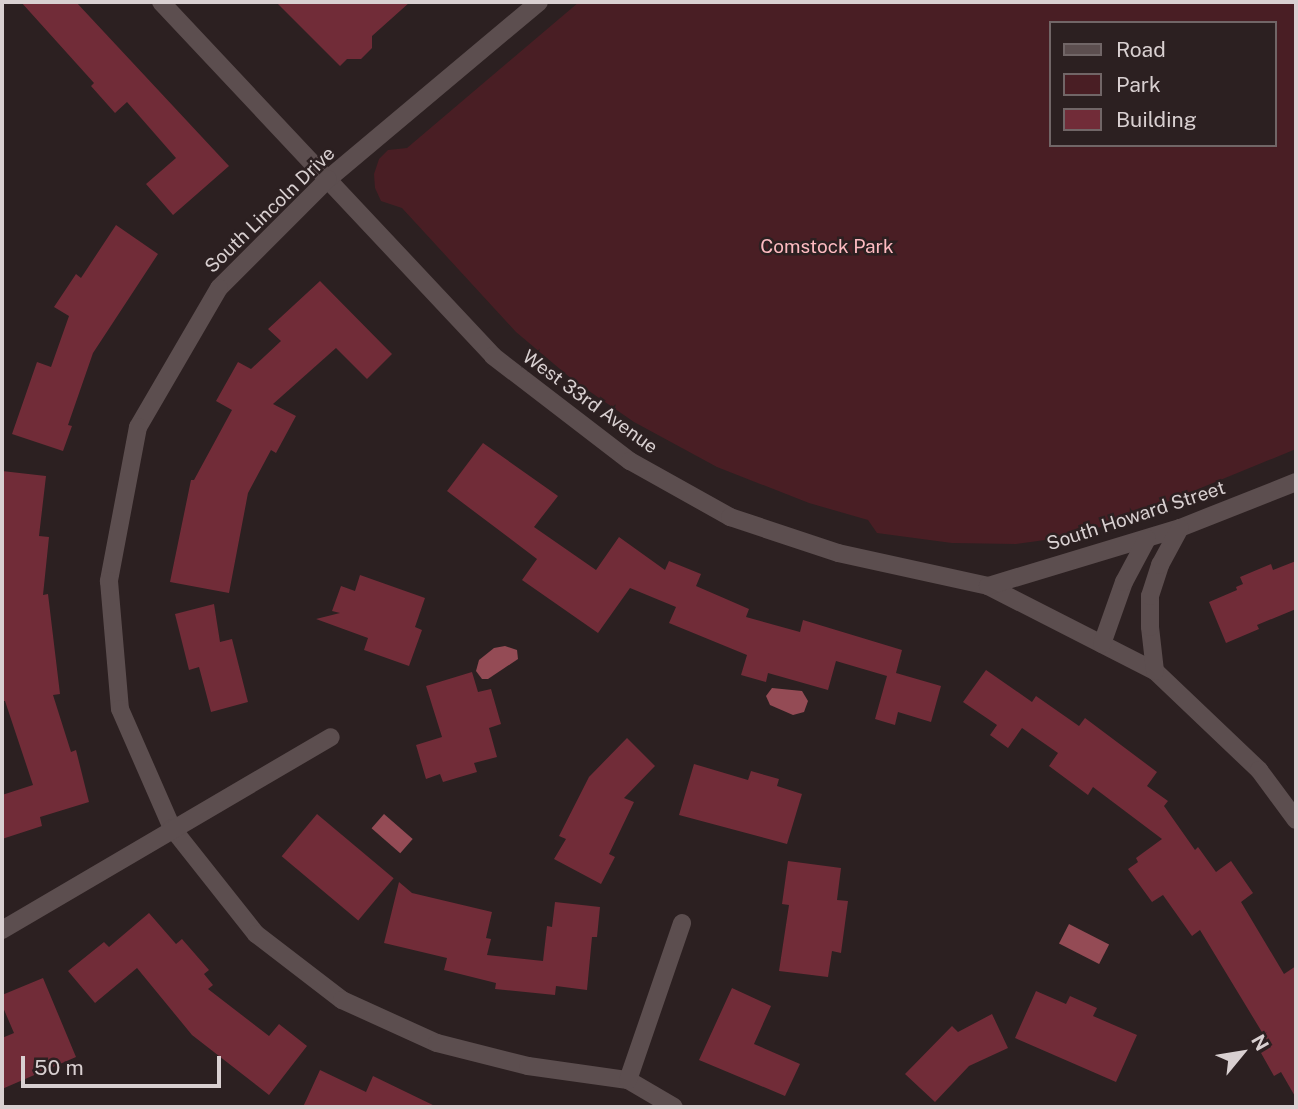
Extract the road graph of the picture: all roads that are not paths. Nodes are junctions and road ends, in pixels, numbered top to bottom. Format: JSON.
{"nodes":[{"id":1,"x":161,"y":2,"type":"edge"},
{"id":2,"x":539,"y":2,"type":"edge"},
{"id":3,"x":328,"y":179,"type":"junction"},
{"id":4,"x":1296,"y":482,"type":"edge"},
{"id":5,"x":1180,"y":528,"type":"junction"},
{"id":6,"x":1147,"y":538,"type":"junction"},
{"id":7,"x":988,"y":586,"type":"junction"},
{"id":8,"x":1102,"y":644,"type":"junction"},
{"id":9,"x":1155,"y":671,"type":"junction"},
{"id":10,"x":331,"y":737,"type":"dead end"},
{"id":11,"x":1296,"y":820,"type":"edge"},
{"id":12,"x":172,"y":828,"type":"junction"},
{"id":13,"x":682,"y":923,"type":"dead end"},
{"id":14,"x":2,"y":930,"type":"edge"},
{"id":15,"x":628,"y":1080,"type":"junction"},
{"id":16,"x":674,"y":1107,"type":"edge"}],
"edges":[{"from":1,"to":3,"type":"street","name":"West 33rd Avenue"},
{"from":2,"to":3,"type":"street","name":"South Lincoln Drive"},
{"from":3,"to":7,"type":"street","name":"West 33rd Avenue"},
{"from":3,"to":12,"type":"street","name":"South Lincoln Drive"},
{"from":4,"to":5,"type":"street","name":"South Howard Street"},
{"from":5,"to":6,"type":"street","name":"South Howard Street"},
{"from":5,"to":9,"type":"street"},
{"from":6,"to":7,"type":"street","name":"South Howard Street"},
{"from":6,"to":8,"type":"street"},
{"from":7,"to":8,"type":"street","name":"West 33rd Avenue"},
{"from":8,"to":9,"type":"street","name":"West 33rd Avenue"},
{"from":9,"to":11,"type":"street","name":"West 33rd Avenue"},
{"from":10,"to":12,"type":"street"},
{"from":12,"to":14,"type":"street"},
{"from":12,"to":15,"type":"street","name":"South Lincoln Drive"},
{"from":13,"to":15,"type":"street"},
{"from":15,"to":16,"type":"street","name":"South Lincoln Drive"}]}
